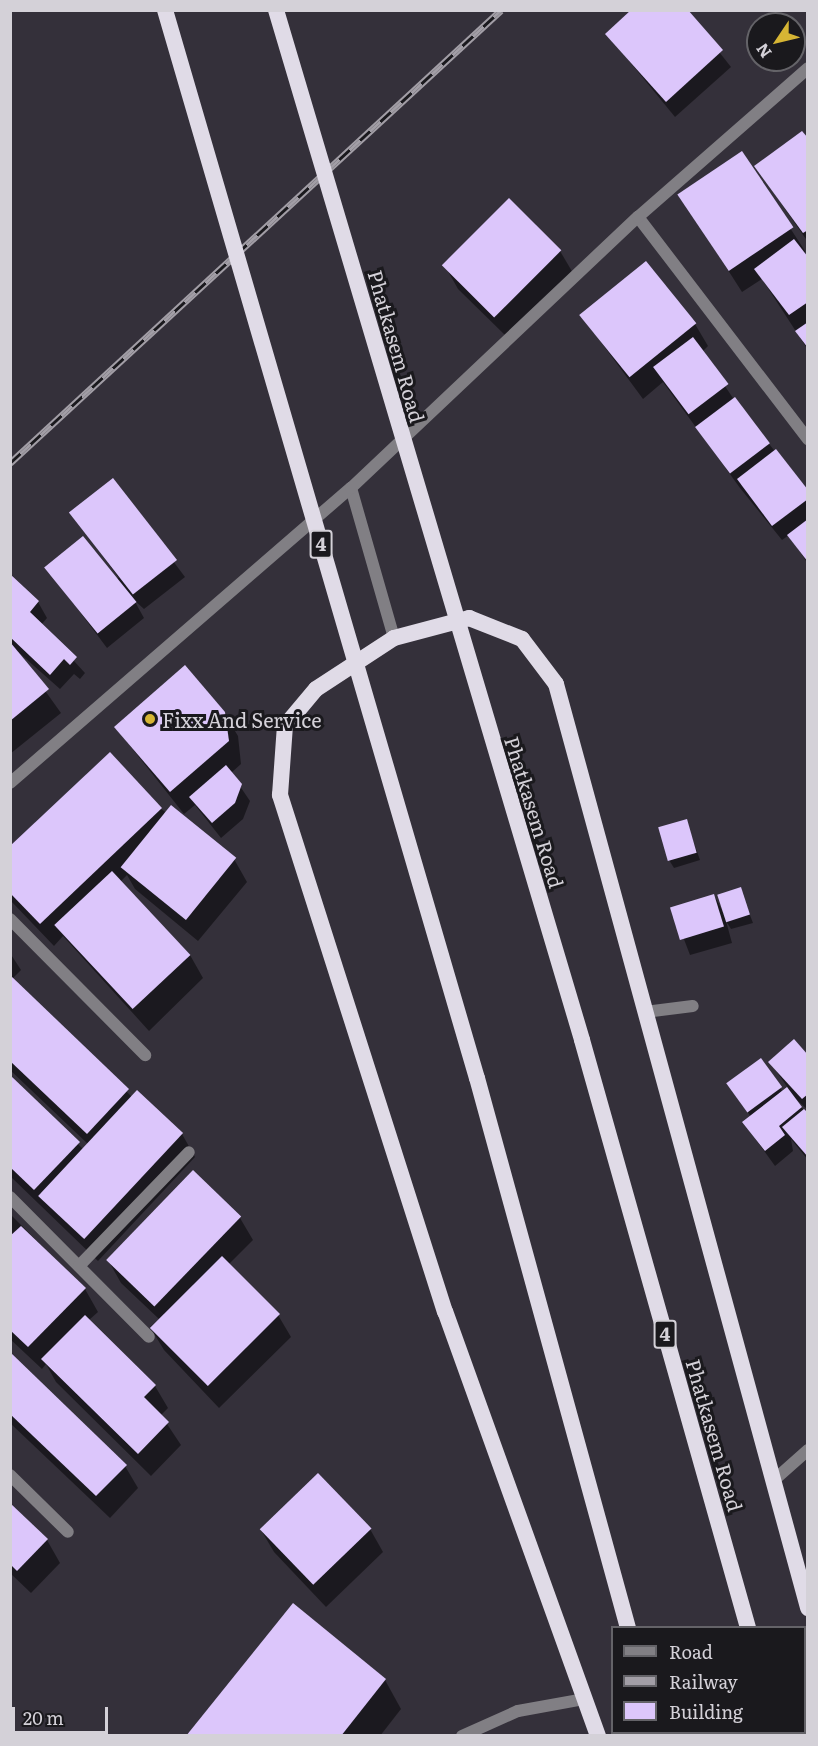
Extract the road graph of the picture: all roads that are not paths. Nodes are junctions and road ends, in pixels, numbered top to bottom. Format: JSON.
{"nodes":[{"id":1,"x":165,"y":10,"type":"edge"},
{"id":2,"x":276,"y":10,"type":"edge"},
{"id":3,"x":807,"y":68,"type":"edge"},
{"id":4,"x":638,"y":217,"type":"junction"},
{"id":5,"x":807,"y":439,"type":"edge"},
{"id":6,"x":351,"y":488,"type":"junction"},
{"id":7,"x":394,"y":638,"type":"junction"},
{"id":8,"x":10,"y":783,"type":"edge"},
{"id":9,"x":10,"y":919,"type":"edge"},
{"id":10,"x":693,"y":1006,"type":"dead end"},
{"id":11,"x":645,"y":1012,"type":"junction"},
{"id":12,"x":145,"y":1055,"type":"dead end"},
{"id":13,"x":189,"y":1152,"type":"dead end"},
{"id":14,"x":10,"y":1197,"type":"edge"},
{"id":15,"x":79,"y":1266,"type":"junction"},
{"id":16,"x":149,"y":1337,"type":"dead end"},
{"id":17,"x":807,"y":1450,"type":"edge"},
{"id":18,"x":10,"y":1475,"type":"edge"},
{"id":19,"x":773,"y":1482,"type":"junction"},
{"id":20,"x":68,"y":1532,"type":"dead end"},
{"id":21,"x":807,"y":1608,"type":"edge"},
{"id":22,"x":627,"y":1626,"type":"edge"},
{"id":23,"x":747,"y":1626,"type":"edge"},
{"id":24,"x":585,"y":1699,"type":"junction"},
{"id":25,"x":462,"y":1736,"type":"edge"},
{"id":26,"x":598,"y":1736,"type":"edge"}],
"edges":[{"from":1,"to":22,"type":"highway","number":"4","bridge":true},
{"from":2,"to":23,"type":"highway","name":"Phatkasem Road","number":"4","bridge":true},
{"from":3,"to":4,"type":"street"},
{"from":4,"to":5,"type":"street"},
{"from":4,"to":6,"type":"street"},
{"from":6,"to":7,"type":"street"},
{"from":6,"to":8,"type":"street"},
{"from":7,"to":11,"type":"highway"},
{"from":7,"to":24,"type":"highway"},
{"from":9,"to":12,"type":"street"},
{"from":10,"to":11,"type":"street"},
{"from":11,"to":19,"type":"highway"},
{"from":13,"to":15,"type":"street"},
{"from":14,"to":15,"type":"street"},
{"from":15,"to":16,"type":"street"},
{"from":17,"to":19,"type":"street"},
{"from":18,"to":20,"type":"street"},
{"from":19,"to":21,"type":"highway"},
{"from":24,"to":25,"type":"street"},
{"from":24,"to":26,"type":"highway"}]}
